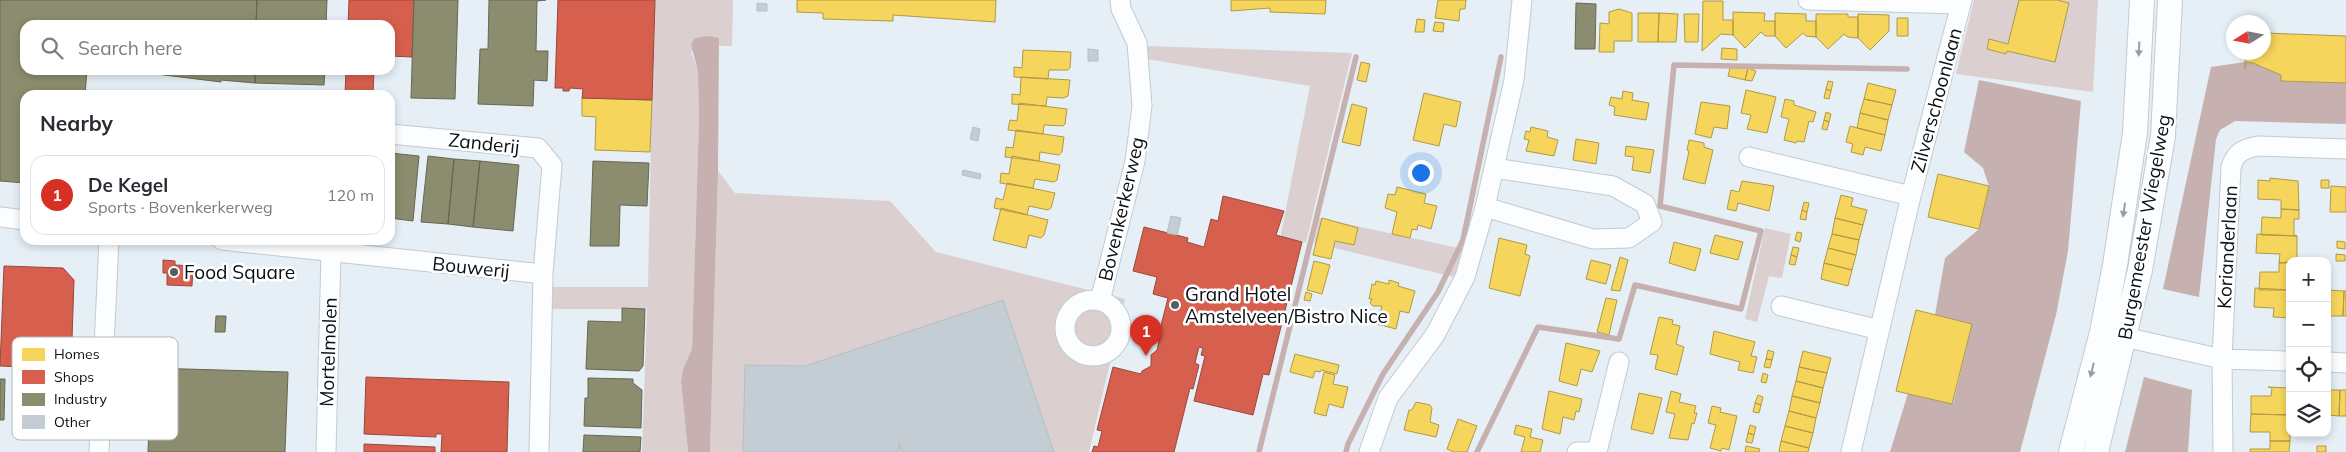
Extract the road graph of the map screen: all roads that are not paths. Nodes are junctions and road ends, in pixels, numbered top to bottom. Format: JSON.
{"nodes":[{"id":1,"x":1120,"y":0,"type":"edge"},
{"id":2,"x":1522,"y":0,"type":"edge"},
{"id":3,"x":1808,"y":0,"type":"edge"},
{"id":4,"x":2142,"y":0,"type":"edge"},
{"id":5,"x":2170,"y":0,"type":"edge"},
{"id":6,"x":1961,"y":2,"type":"edge"},
{"id":7,"x":2135,"y":133,"type":"junction"},
{"id":8,"x":395,"y":134,"type":"edge"},
{"id":9,"x":2163,"y":136,"type":"junction"},
{"id":10,"x":2346,"y":149,"type":"edge"},
{"id":11,"x":1749,"y":157,"type":"dead end"},
{"id":12,"x":1494,"y":168,"type":"junction"},
{"id":13,"x":1911,"y":196,"type":"junction"},
{"id":14,"x":1485,"y":207,"type":"junction"},
{"id":15,"x":0,"y":217,"type":"edge"},
{"id":16,"x":20,"y":219,"type":"edge"},
{"id":17,"x":109,"y":245,"type":"edge"},
{"id":18,"x":267,"y":245,"type":"edge"},
{"id":19,"x":331,"y":252,"type":"junction"},
{"id":20,"x":2116,"y":265,"type":"junction"},
{"id":21,"x":2140,"y":270,"type":"junction"},
{"id":22,"x":543,"y":274,"type":"junction"},
{"id":23,"x":1100,"y":301,"type":"dead end"},
{"id":24,"x":1781,"y":306,"type":"dead end"},
{"id":25,"x":1880,"y":330,"type":"junction"},
{"id":26,"x":2113,"y":334,"type":"junction"},
{"id":27,"x":105,"y":337,"type":"edge"},
{"id":28,"x":2222,"y":359,"type":"junction"},
{"id":29,"x":2286,"y":361,"type":"edge"},
{"id":30,"x":1619,"y":362,"type":"dead end"},
{"id":31,"x":2331,"y":362,"type":"edge"},
{"id":32,"x":2346,"y":363,"type":"edge"},
{"id":33,"x":326,"y":452,"type":"edge"},
{"id":34,"x":539,"y":452,"type":"edge"},
{"id":35,"x":1369,"y":452,"type":"edge"},
{"id":36,"x":1577,"y":452,"type":"edge"},
{"id":37,"x":1593,"y":452,"type":"edge"},
{"id":38,"x":1597,"y":452,"type":"edge"},
{"id":39,"x":1850,"y":452,"type":"edge"},
{"id":40,"x":2071,"y":452,"type":"edge"},
{"id":41,"x":2096,"y":452,"type":"edge"},
{"id":42,"x":2222,"y":452,"type":"edge"}],
"edges":[{"from":1,"to":23,"type":"street","name":"Bovenkerkerweg"},
{"from":2,"to":12,"type":"street"},
{"from":3,"to":6,"type":"street","name":"Zilverschoonlaan"},
{"from":4,"to":7,"type":"street","name":"Burgemeester Wiegelweg","one_way":true},
{"from":5,"to":9,"type":"street","name":"Burgemeester Wiegelweg"},
{"from":6,"to":13,"type":"street","name":"Zilverschoonlaan"},
{"from":7,"to":9,"type":"street"},
{"from":7,"to":20,"type":"street","name":"Burgemeester Wiegelweg","one_way":true},
{"from":8,"to":22,"type":"street","name":"Zanderij"},
{"from":9,"to":21,"type":"street","name":"Burgemeester Wiegelweg"},
{"from":10,"to":28,"type":"street","name":"Korianderlaan"},
{"from":11,"to":13,"type":"street","name":"Zilverschoonlaan"},
{"from":12,"to":14,"type":"street"},
{"from":12,"to":14,"type":"street"},
{"from":13,"to":25,"type":"street","name":"Zilverschoonlaan"},
{"from":14,"to":35,"type":"street"},
{"from":15,"to":16,"type":"street"},
{"from":17,"to":27,"type":"street"},
{"from":18,"to":19,"type":"street","name":"Bouwerij"},
{"from":19,"to":22,"type":"street","name":"Bouwerij"},
{"from":19,"to":33,"type":"street","name":"Mortelmolen"},
{"from":20,"to":21,"type":"street"},
{"from":20,"to":26,"type":"street","name":"Burgemeester Wiegelweg"},
{"from":21,"to":26,"type":"street","name":"Burgemeester Wiegelweg"},
{"from":22,"to":34,"type":"street"},
{"from":24,"to":25,"type":"street"},
{"from":25,"to":39,"type":"street","name":"Zilverschoonlaan"},
{"from":26,"to":28,"type":"street"},
{"from":26,"to":40,"type":"street","name":"Burgemeester Wiegelweg","one_way":true},
{"from":26,"to":41,"type":"street","name":"Burgemeester Wiegelweg"},
{"from":28,"to":29,"type":"street"},
{"from":28,"to":42,"type":"street","name":"Korianderlaan"},
{"from":30,"to":38,"type":"street"},
{"from":31,"to":32,"type":"street"},
{"from":36,"to":37,"type":"street"}]}
